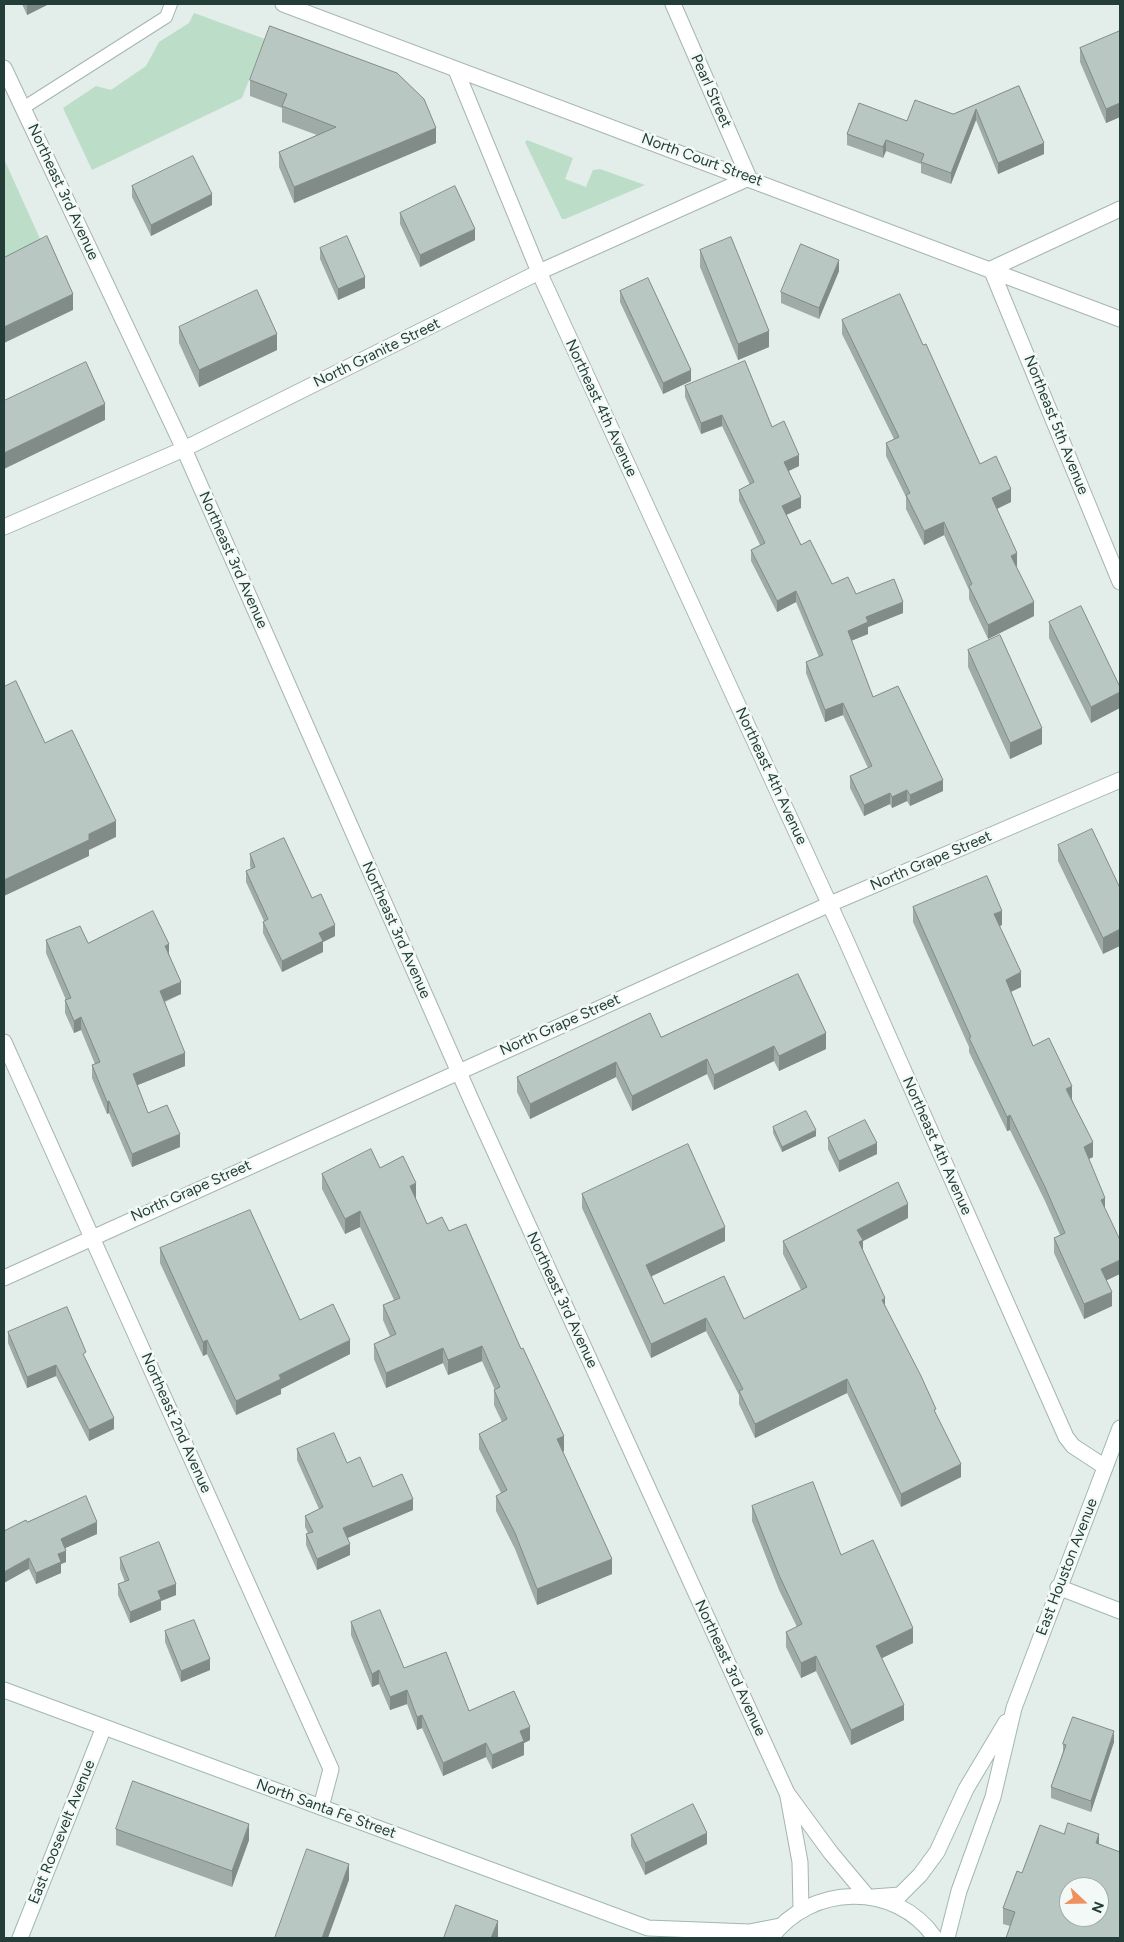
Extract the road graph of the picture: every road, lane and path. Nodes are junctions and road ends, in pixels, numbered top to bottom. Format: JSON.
{"nodes":[{"id":1,"x":171,"y":4,"type":"edge"},
{"id":2,"x":284,"y":4,"type":"edge"},
{"id":3,"x":673,"y":4,"type":"edge"},
{"id":4,"x":315,"y":9,"type":"edge"},
{"id":5,"x":4,"y":68,"type":"edge"},
{"id":6,"x":456,"y":70,"type":"junction"},
{"id":7,"x":23,"y":108,"type":"junction"},
{"id":8,"x":749,"y":178,"type":"junction"},
{"id":9,"x":1120,"y":209,"type":"edge"},
{"id":10,"x":991,"y":269,"type":"junction"},
{"id":11,"x":539,"y":272,"type":"junction"},
{"id":12,"x":1120,"y":319,"type":"edge"},
{"id":13,"x":184,"y":449,"type":"junction"},
{"id":14,"x":4,"y":527,"type":"edge"},
{"id":15,"x":1120,"y":582,"type":"edge"},
{"id":16,"x":1120,"y":780,"type":"edge"},
{"id":17,"x":830,"y":904,"type":"junction"},
{"id":18,"x":4,"y":1042,"type":"edge"},
{"id":19,"x":458,"y":1071,"type":"junction"},
{"id":20,"x":92,"y":1236,"type":"junction"},
{"id":21,"x":4,"y":1278,"type":"edge"},
{"id":22,"x":1120,"y":1428,"type":"edge"},
{"id":23,"x":1105,"y":1467,"type":"junction"},
{"id":24,"x":1058,"y":1587,"type":"junction"},
{"id":25,"x":1120,"y":1611,"type":"edge"},
{"id":26,"x":4,"y":1690,"type":"edge"},
{"id":27,"x":1014,"y":1708,"type":"junction"},
{"id":28,"x":104,"y":1726,"type":"junction"},
{"id":29,"x":787,"y":1793,"type":"junction"},
{"id":30,"x":322,"y":1807,"type":"junction"},
{"id":31,"x":870,"y":1896,"type":"junction"},
{"id":32,"x":801,"y":1909,"type":"junction"},
{"id":33,"x":780,"y":1926,"type":"junction"},
{"id":34,"x":648,"y":1928,"type":"junction"},
{"id":35,"x":20,"y":1938,"type":"edge"},
{"id":36,"x":660,"y":1938,"type":"edge"},
{"id":37,"x":771,"y":1938,"type":"edge"},
{"id":38,"x":934,"y":1938,"type":"edge"},
{"id":39,"x":947,"y":1938,"type":"edge"}],
"edges":[{"from":1,"to":7,"type":"lane"},
{"from":2,"to":4,"type":"street","name":"North Court Street"},
{"from":3,"to":8,"type":"street","name":"Pearl Street"},
{"from":4,"to":6,"type":"street","name":"North Court Street"},
{"from":5,"to":7,"type":"street","name":"Northeast 3rd Avenue"},
{"from":6,"to":8,"type":"street","name":"North Court Street"},
{"from":6,"to":11,"type":"street","name":"Northeast 4th Avenue"},
{"from":7,"to":13,"type":"street","name":"Northeast 3rd Avenue"},
{"from":8,"to":10,"type":"street","name":"North Court Street"},
{"from":8,"to":11,"type":"street","name":"North Granite Street"},
{"from":9,"to":10,"type":"street"},
{"from":10,"to":12,"type":"street","name":"North Court Street"},
{"from":10,"to":15,"type":"street","name":"Northeast 5th Avenue"},
{"from":11,"to":13,"type":"street","name":"North Granite Street"},
{"from":11,"to":17,"type":"street","name":"Northeast 4th Avenue"},
{"from":13,"to":14,"type":"street","name":"North Granite Street"},
{"from":13,"to":19,"type":"street","name":"Northeast 3rd Avenue"},
{"from":16,"to":17,"type":"street","name":"North Grape Street"},
{"from":17,"to":19,"type":"street","name":"North Grape Street"},
{"from":17,"to":23,"type":"street","name":"Northeast 4th Avenue"},
{"from":18,"to":20,"type":"street","name":"Northeast 2nd Avenue"},
{"from":19,"to":20,"type":"street","name":"North Grape Street"},
{"from":19,"to":29,"type":"street","name":"Northeast 3rd Avenue"},
{"from":20,"to":21,"type":"street","name":"North Grape Street"},
{"from":20,"to":30,"type":"street","name":"Northeast 2nd Avenue"},
{"from":22,"to":23,"type":"street","name":"East Houston Avenue"},
{"from":23,"to":24,"type":"street","name":"East Houston Avenue"},
{"from":24,"to":25,"type":"street"},
{"from":24,"to":27,"type":"street","name":"East Houston Avenue"},
{"from":26,"to":28,"type":"street","name":"North Santa Fe Street"},
{"from":27,"to":31,"type":"street","name":"East Houston Avenue"},
{"from":27,"to":39,"type":"street","name":"East Houston Avenue"},
{"from":28,"to":30,"type":"street","name":"North Santa Fe Street"},
{"from":28,"to":35,"type":"street","name":"East Roosevelt Avenue"},
{"from":29,"to":31,"type":"street","name":"Northeast 3rd Avenue"},
{"from":29,"to":32,"type":"street","name":"Northeast 3rd Avenue"},
{"from":30,"to":34,"type":"street","name":"North Santa Fe Street"},
{"from":31,"to":32,"type":"street","name":"East Houston Avenue"},
{"from":31,"to":38,"type":"street"},
{"from":32,"to":33,"type":"street","name":"East Houston Avenue"},
{"from":33,"to":34,"type":"street","name":"North Santa Fe Street"},
{"from":33,"to":37,"type":"street"},
{"from":34,"to":36,"type":"street","name":"North Santa Fe Street"}]}
